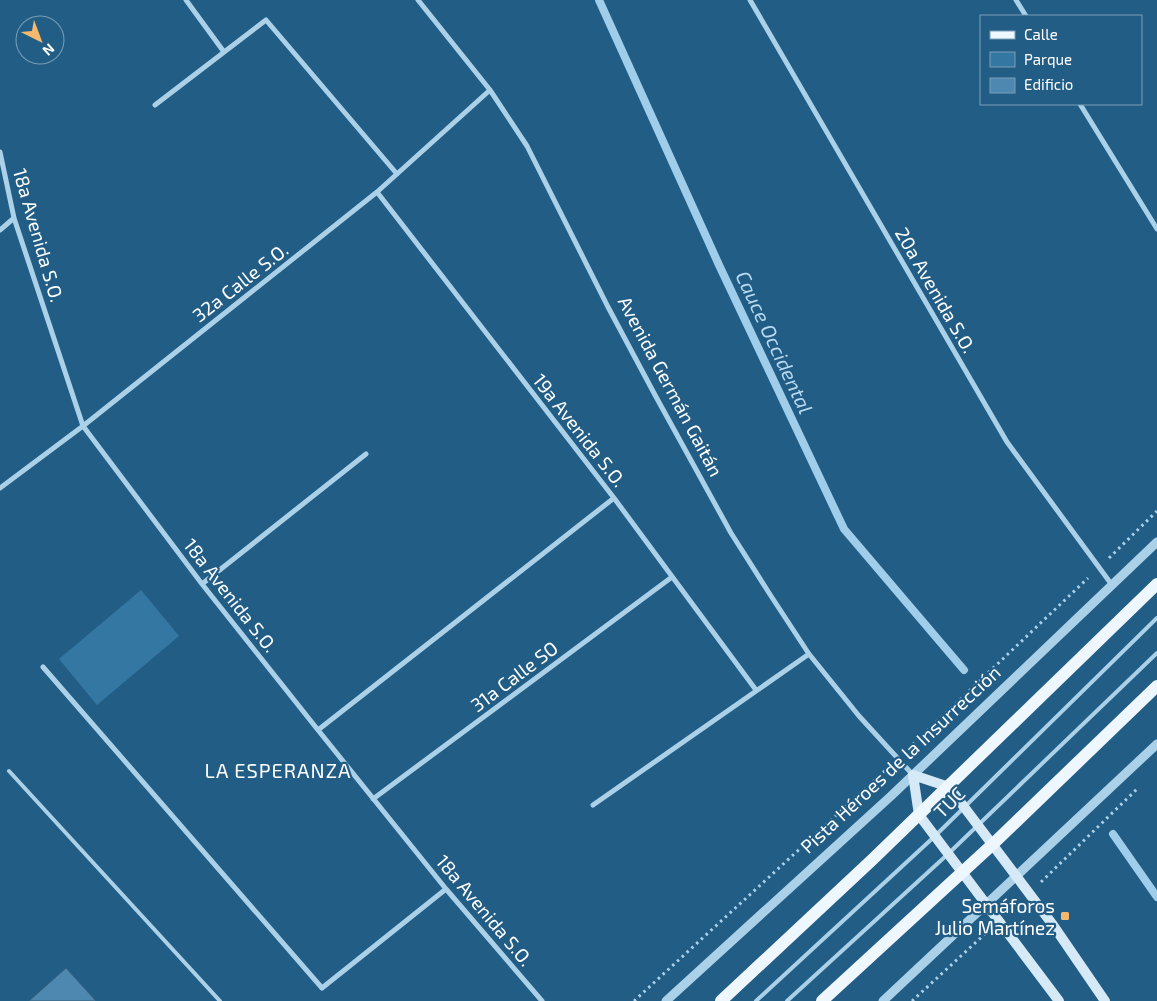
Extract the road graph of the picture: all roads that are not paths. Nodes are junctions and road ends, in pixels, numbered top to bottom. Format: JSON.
{"nodes":[{"id":1,"x":186,"y":0,"type":"edge"},
{"id":2,"x":418,"y":0,"type":"edge"},
{"id":3,"x":750,"y":0,"type":"edge"},
{"id":4,"x":1016,"y":0,"type":"edge"},
{"id":5,"x":1025,"y":15,"type":"edge"},
{"id":6,"x":224,"y":52,"type":"junction"},
{"id":7,"x":490,"y":90,"type":"junction"},
{"id":8,"x":155,"y":104,"type":"dead end"},
{"id":9,"x":1081,"y":105,"type":"edge"},
{"id":10,"x":0,"y":152,"type":"edge"},
{"id":11,"x":397,"y":174,"type":"junction"},
{"id":12,"x":376,"y":192,"type":"junction"},
{"id":13,"x":14,"y":218,"type":"junction"},
{"id":14,"x":1157,"y":229,"type":"edge"},
{"id":15,"x":0,"y":230,"type":"edge"},
{"id":16,"x":83,"y":426,"type":"junction"},
{"id":17,"x":366,"y":454,"type":"dead end"},
{"id":18,"x":0,"y":488,"type":"edge"},
{"id":19,"x":614,"y":498,"type":"junction"},
{"id":20,"x":1157,"y":542,"type":"edge"},
{"id":21,"x":672,"y":577,"type":"junction"},
{"id":22,"x":202,"y":584,"type":"junction"},
{"id":23,"x":1157,"y":584,"type":"edge"},
{"id":24,"x":1112,"y":585,"type":"junction"},
{"id":25,"x":1157,"y":618,"type":"edge"},
{"id":26,"x":1157,"y":653,"type":"edge"},
{"id":27,"x":808,"y":654,"type":"junction"},
{"id":28,"x":44,"y":666,"type":"dead end"},
{"id":29,"x":1157,"y":686,"type":"edge"},
{"id":30,"x":756,"y":690,"type":"junction"},
{"id":31,"x":318,"y":730,"type":"junction"},
{"id":32,"x":1157,"y":744,"type":"edge"},
{"id":33,"x":9,"y":771,"type":"dead end"},
{"id":34,"x":913,"y":775,"type":"junction"},
{"id":35,"x":949,"y":787,"type":"junction"},
{"id":36,"x":373,"y":799,"type":"junction"},
{"id":37,"x":592,"y":805,"type":"dead end"},
{"id":38,"x":964,"y":807,"type":"junction"},
{"id":39,"x":919,"y":815,"type":"junction"},
{"id":40,"x":978,"y":825,"type":"junction"},
{"id":41,"x":935,"y":836,"type":"junction"},
{"id":42,"x":993,"y":844,"type":"junction"},
{"id":43,"x":948,"y":854,"type":"junction"},
{"id":44,"x":962,"y":872,"type":"junction"},
{"id":45,"x":1017,"y":876,"type":"junction"},
{"id":46,"x":446,"y":889,"type":"junction"},
{"id":47,"x":987,"y":905,"type":"junction"},
{"id":48,"x":220,"y":1001,"type":"edge"},
{"id":49,"x":542,"y":1001,"type":"edge"},
{"id":50,"x":666,"y":1001,"type":"edge"},
{"id":51,"x":721,"y":1001,"type":"edge"},
{"id":52,"x":756,"y":1001,"type":"edge"},
{"id":53,"x":787,"y":1001,"type":"edge"},
{"id":54,"x":822,"y":1001,"type":"edge"},
{"id":55,"x":883,"y":1001,"type":"edge"},
{"id":56,"x":1059,"y":1001,"type":"edge"},
{"id":57,"x":1105,"y":1001,"type":"edge"}],
"edges":[{"from":1,"to":6,"type":"street"},
{"from":2,"to":7,"type":"street","name":"Avenida Germán Gaitán"},
{"from":3,"to":24,"type":"street","name":"20a Avenida S.O."},
{"from":4,"to":5,"type":"street"},
{"from":6,"to":8,"type":"street"},
{"from":6,"to":11,"type":"street"},
{"from":7,"to":11,"type":"street","name":"32a Calle S.O."},
{"from":7,"to":27,"type":"street","name":"Avenida Germán Gaitán"},
{"from":9,"to":14,"type":"street"},
{"from":10,"to":13,"type":"street","name":"18a Avenida S.O."},
{"from":11,"to":12,"type":"street","name":"32a Calle S.O."},
{"from":12,"to":16,"type":"street","name":"32a Calle S.O."},
{"from":12,"to":19,"type":"street","name":"19a Avenida S.O."},
{"from":13,"to":15,"type":"street"},
{"from":13,"to":16,"type":"street","name":"18a Avenida S.O."},
{"from":16,"to":18,"type":"street","name":"32a Calle S.O."},
{"from":16,"to":22,"type":"street","name":"18a Avenida S.O."},
{"from":17,"to":22,"type":"street"},
{"from":19,"to":21,"type":"street","name":"19a Avenida S.O."},
{"from":19,"to":31,"type":"street"},
{"from":20,"to":24,"type":"street","name":"Pista Héroes de la Insurrección"},
{"from":21,"to":30,"type":"street","name":"19a Avenida S.O."},
{"from":21,"to":36,"type":"street","name":"31a Calle SO"},
{"from":22,"to":31,"type":"street","name":"18a Avenida S.O."},
{"from":23,"to":35,"type":"main road"},
{"from":24,"to":34,"type":"street","name":"Pista Héroes de la Insurrección"},
{"from":25,"to":38,"type":"lane","name":"TUC"},
{"from":26,"to":40,"type":"lane","name":"TUC"},
{"from":27,"to":30,"type":"street"},
{"from":27,"to":34,"type":"street","name":"Avenida Germán Gaitán"},
{"from":28,"to":46,"type":"street"},
{"from":29,"to":42,"type":"main road"},
{"from":30,"to":37,"type":"street"},
{"from":31,"to":36,"type":"street","name":"18a Avenida S.O."},
{"from":32,"to":45,"type":"street"},
{"from":33,"to":48,"type":"lane"},
{"from":34,"to":35,"type":"main road","name":"Avenida Germán Gaitán"},
{"from":34,"to":39,"type":"main road"},
{"from":34,"to":50,"type":"street","name":"Pista Héroes de la Insurrección"},
{"from":35,"to":38,"type":"main road"},
{"from":35,"to":39,"type":"main road"},
{"from":36,"to":46,"type":"street","name":"18a Avenida S.O."},
{"from":38,"to":40,"type":"main road"},
{"from":38,"to":41,"type":"lane","name":"TUC"},
{"from":39,"to":41,"type":"main road"},
{"from":39,"to":51,"type":"main road"},
{"from":40,"to":42,"type":"main road"},
{"from":40,"to":43,"type":"lane","name":"TUC"},
{"from":41,"to":43,"type":"main road"},
{"from":41,"to":52,"type":"lane","name":"TUC"},
{"from":42,"to":44,"type":"main road"},
{"from":42,"to":45,"type":"main road"},
{"from":43,"to":44,"type":"main road"},
{"from":43,"to":53,"type":"lane","name":"TUC"},
{"from":44,"to":47,"type":"main road"},
{"from":44,"to":54,"type":"main road"},
{"from":45,"to":47,"type":"street"},
{"from":45,"to":57,"type":"main road"},
{"from":46,"to":49,"type":"street","name":"18a Avenida S.O."},
{"from":47,"to":55,"type":"street"},
{"from":47,"to":56,"type":"main road"}]}
